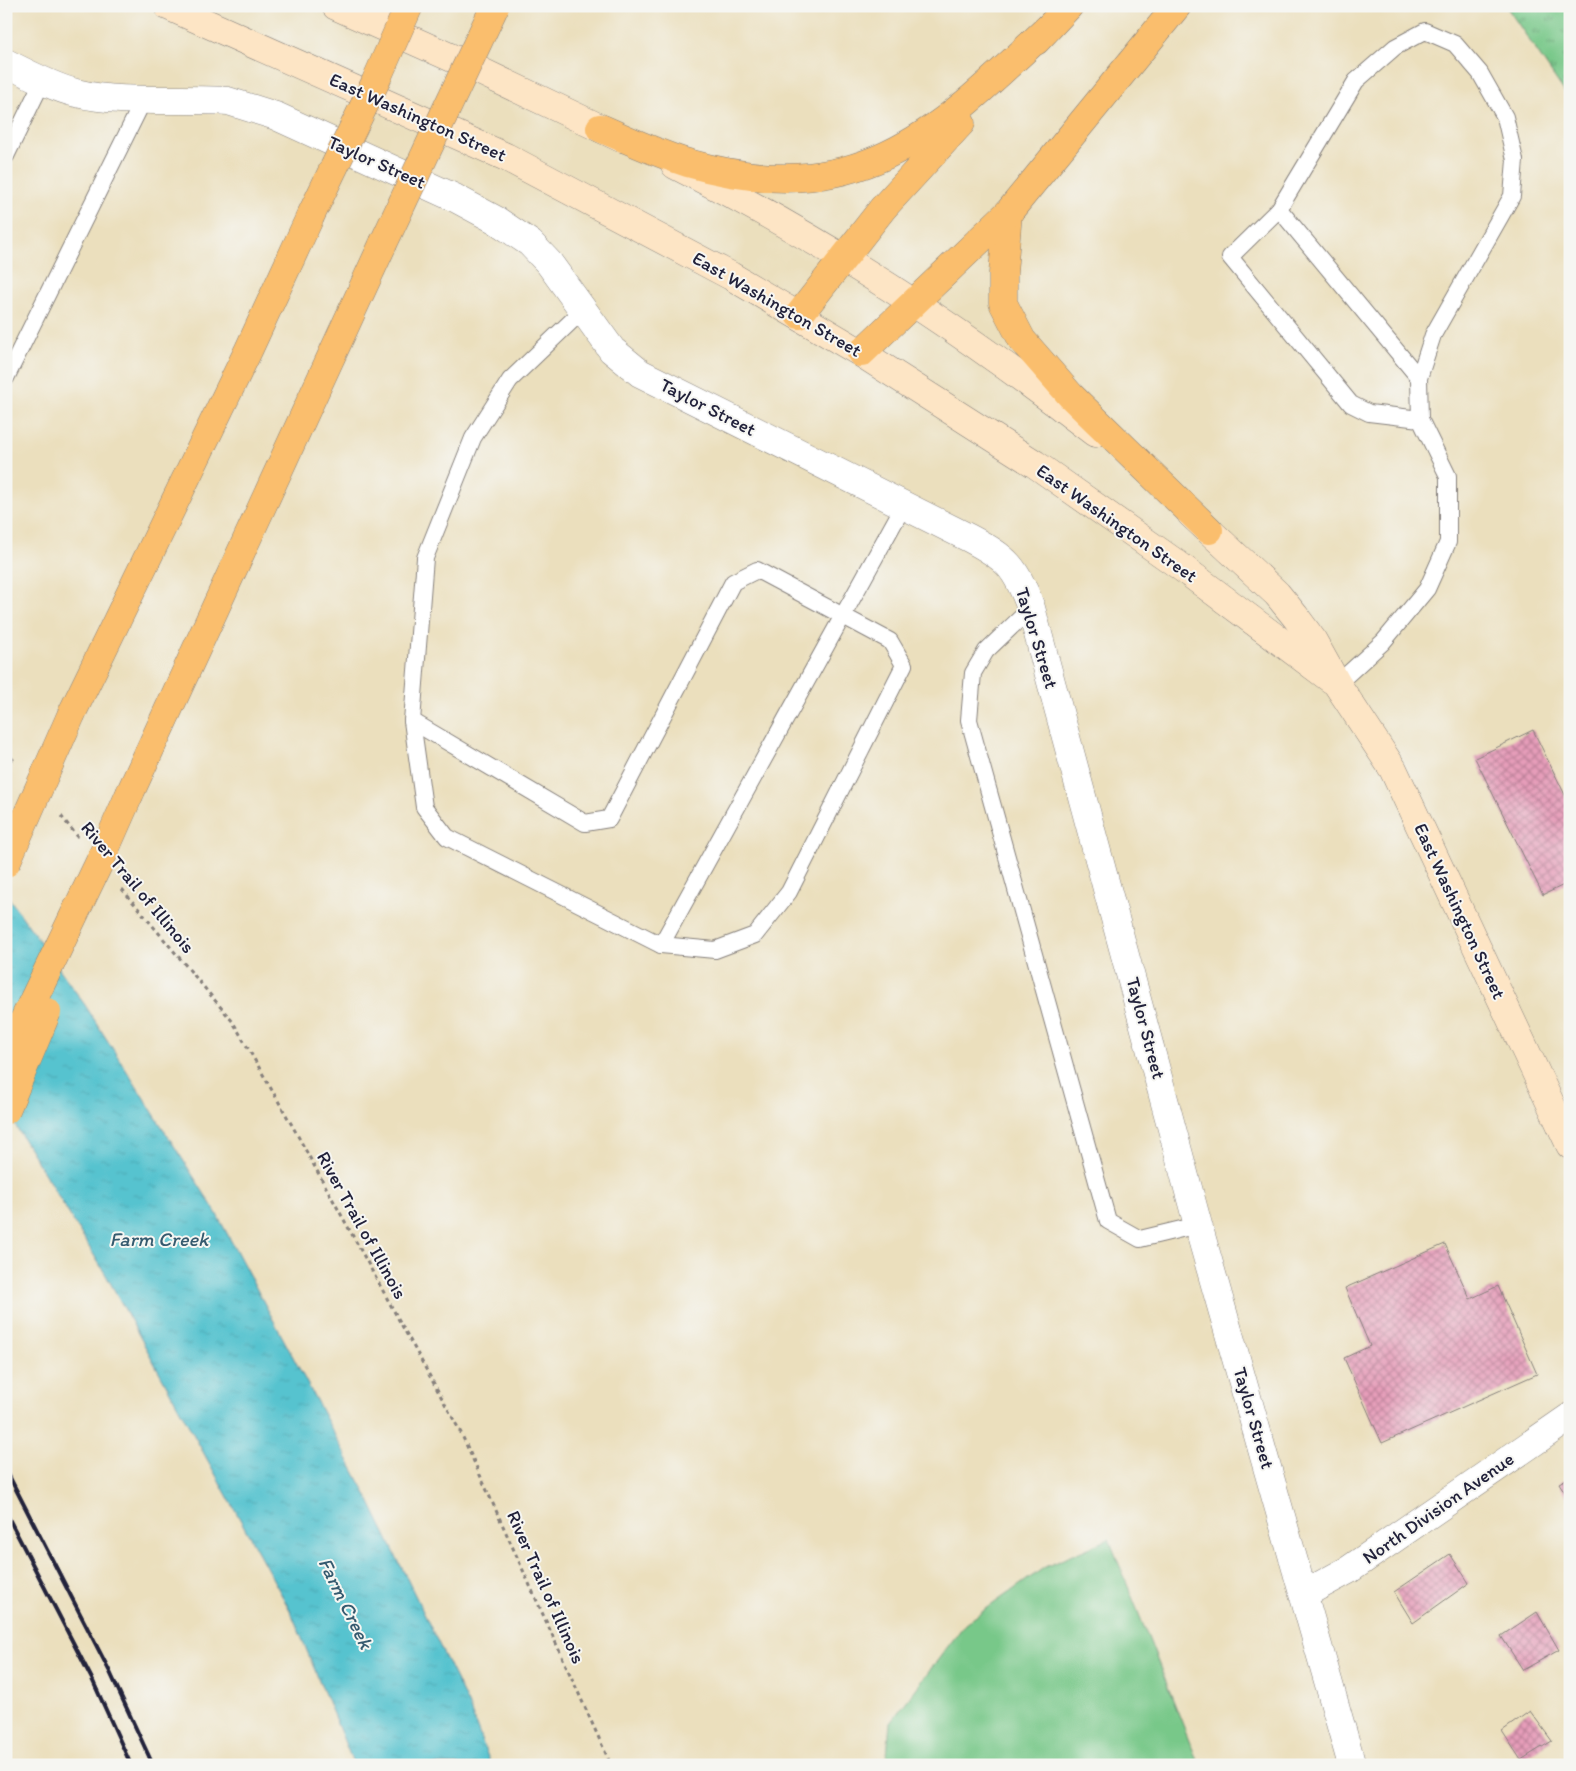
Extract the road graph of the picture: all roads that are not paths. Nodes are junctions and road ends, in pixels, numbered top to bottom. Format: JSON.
{"nodes":[{"id":1,"x":168,"y":6,"type":"edge"},
{"id":2,"x":336,"y":6,"type":"edge"},
{"id":3,"x":408,"y":6,"type":"edge"},
{"id":4,"x":495,"y":6,"type":"edge"},
{"id":5,"x":1069,"y":6,"type":"edge"},
{"id":6,"x":1177,"y":6,"type":"edge"},
{"id":7,"x":1047,"y":29,"type":"junction"},
{"id":8,"x":6,"y":63,"type":"edge"},
{"id":9,"x":43,"y":80,"type":"junction"},
{"id":10,"x":144,"y":99,"type":"junction"},
{"id":11,"x":600,"y":128,"type":"junction"},
{"id":12,"x":6,"y":156,"type":"edge"},
{"id":13,"x":1279,"y":209,"type":"junction"},
{"id":14,"x":1008,"y":213,"type":"junction"},
{"id":15,"x":842,"y":258,"type":"junction"},
{"id":16,"x":912,"y":302,"type":"junction"},
{"id":17,"x":583,"y":310,"type":"junction"},
{"id":18,"x":799,"y":315,"type":"junction"},
{"id":19,"x":861,"y":353,"type":"junction"},
{"id":20,"x":6,"y":378,"type":"edge"},
{"id":21,"x":1419,"y":378,"type":"junction"},
{"id":22,"x":1420,"y":420,"type":"junction"},
{"id":23,"x":904,"y":505,"type":"junction"},
{"id":24,"x":1209,"y":530,"type":"junction"},
{"id":25,"x":1031,"y":608,"type":"junction"},
{"id":26,"x":842,"y":616,"type":"junction"},
{"id":27,"x":1337,"y":684,"type":"junction"},
{"id":28,"x":412,"y":721,"type":"junction"},
{"id":29,"x":100,"y":861,"type":"junction"},
{"id":30,"x":6,"y":863,"type":"edge"},
{"id":31,"x":661,"y":945,"type":"junction"},
{"id":32,"x":6,"y":1057,"type":"edge"},
{"id":33,"x":6,"y":1110,"type":"edge"},
{"id":34,"x":1570,"y":1145,"type":"edge"},
{"id":35,"x":1198,"y":1225,"type":"junction"},
{"id":36,"x":1570,"y":1417,"type":"edge"},
{"id":37,"x":1304,"y":1594,"type":"junction"},
{"id":38,"x":1352,"y":1765,"type":"edge"}],
"edges":[{"from":1,"to":18,"type":"main road","name":"East Washington Street"},
{"from":2,"to":11,"type":"main road","name":"East Washington Street"},
{"from":3,"to":30,"type":"highway","bridge":true},
{"from":4,"to":29,"type":"highway","bridge":true},
{"from":5,"to":7,"type":"highway"},
{"from":6,"to":14,"type":"highway"},
{"from":7,"to":11,"type":"highway"},
{"from":7,"to":15,"type":"highway"},
{"from":8,"to":9,"type":"street","name":"Taylor Street"},
{"from":9,"to":10,"type":"street","name":"Taylor Street"},
{"from":9,"to":12,"type":"lane"},
{"from":10,"to":17,"type":"street","name":"Taylor Street"},
{"from":10,"to":20,"type":"lane"},
{"from":11,"to":15,"type":"main road","name":"East Washington Street"},
{"from":13,"to":21,"type":"lane"},
{"from":13,"to":21,"type":"lane"},
{"from":13,"to":22,"type":"lane"},
{"from":14,"to":16,"type":"highway"},
{"from":14,"to":24,"type":"highway"},
{"from":15,"to":16,"type":"main road","name":"East Washington Street"},
{"from":15,"to":18,"type":"highway"},
{"from":16,"to":19,"type":"highway"},
{"from":16,"to":24,"type":"main road","name":"East Washington Street"},
{"from":17,"to":23,"type":"street","name":"Taylor Street"},
{"from":17,"to":28,"type":"lane"},
{"from":18,"to":19,"type":"main road","name":"East Washington Street"},
{"from":19,"to":27,"type":"main road","name":"East Washington Street"},
{"from":21,"to":22,"type":"lane"},
{"from":22,"to":27,"type":"lane"},
{"from":23,"to":25,"type":"street","name":"Taylor Street"},
{"from":23,"to":26,"type":"lane"},
{"from":24,"to":27,"type":"main road","name":"East Washington Street"},
{"from":25,"to":35,"type":"street","name":"Taylor Street"},
{"from":25,"to":35,"type":"lane"},
{"from":26,"to":28,"type":"lane"},
{"from":26,"to":31,"type":"lane"},
{"from":26,"to":31,"type":"lane"},
{"from":27,"to":34,"type":"main road","name":"East Washington Street"},
{"from":28,"to":31,"type":"lane"},
{"from":29,"to":32,"type":"highway","bridge":true},
{"from":29,"to":33,"type":"highway","bridge":true},
{"from":35,"to":37,"type":"street","name":"Taylor Street"},
{"from":36,"to":37,"type":"street","name":"North Division Avenue"},
{"from":37,"to":38,"type":"street","name":"Taylor Street"}]}
